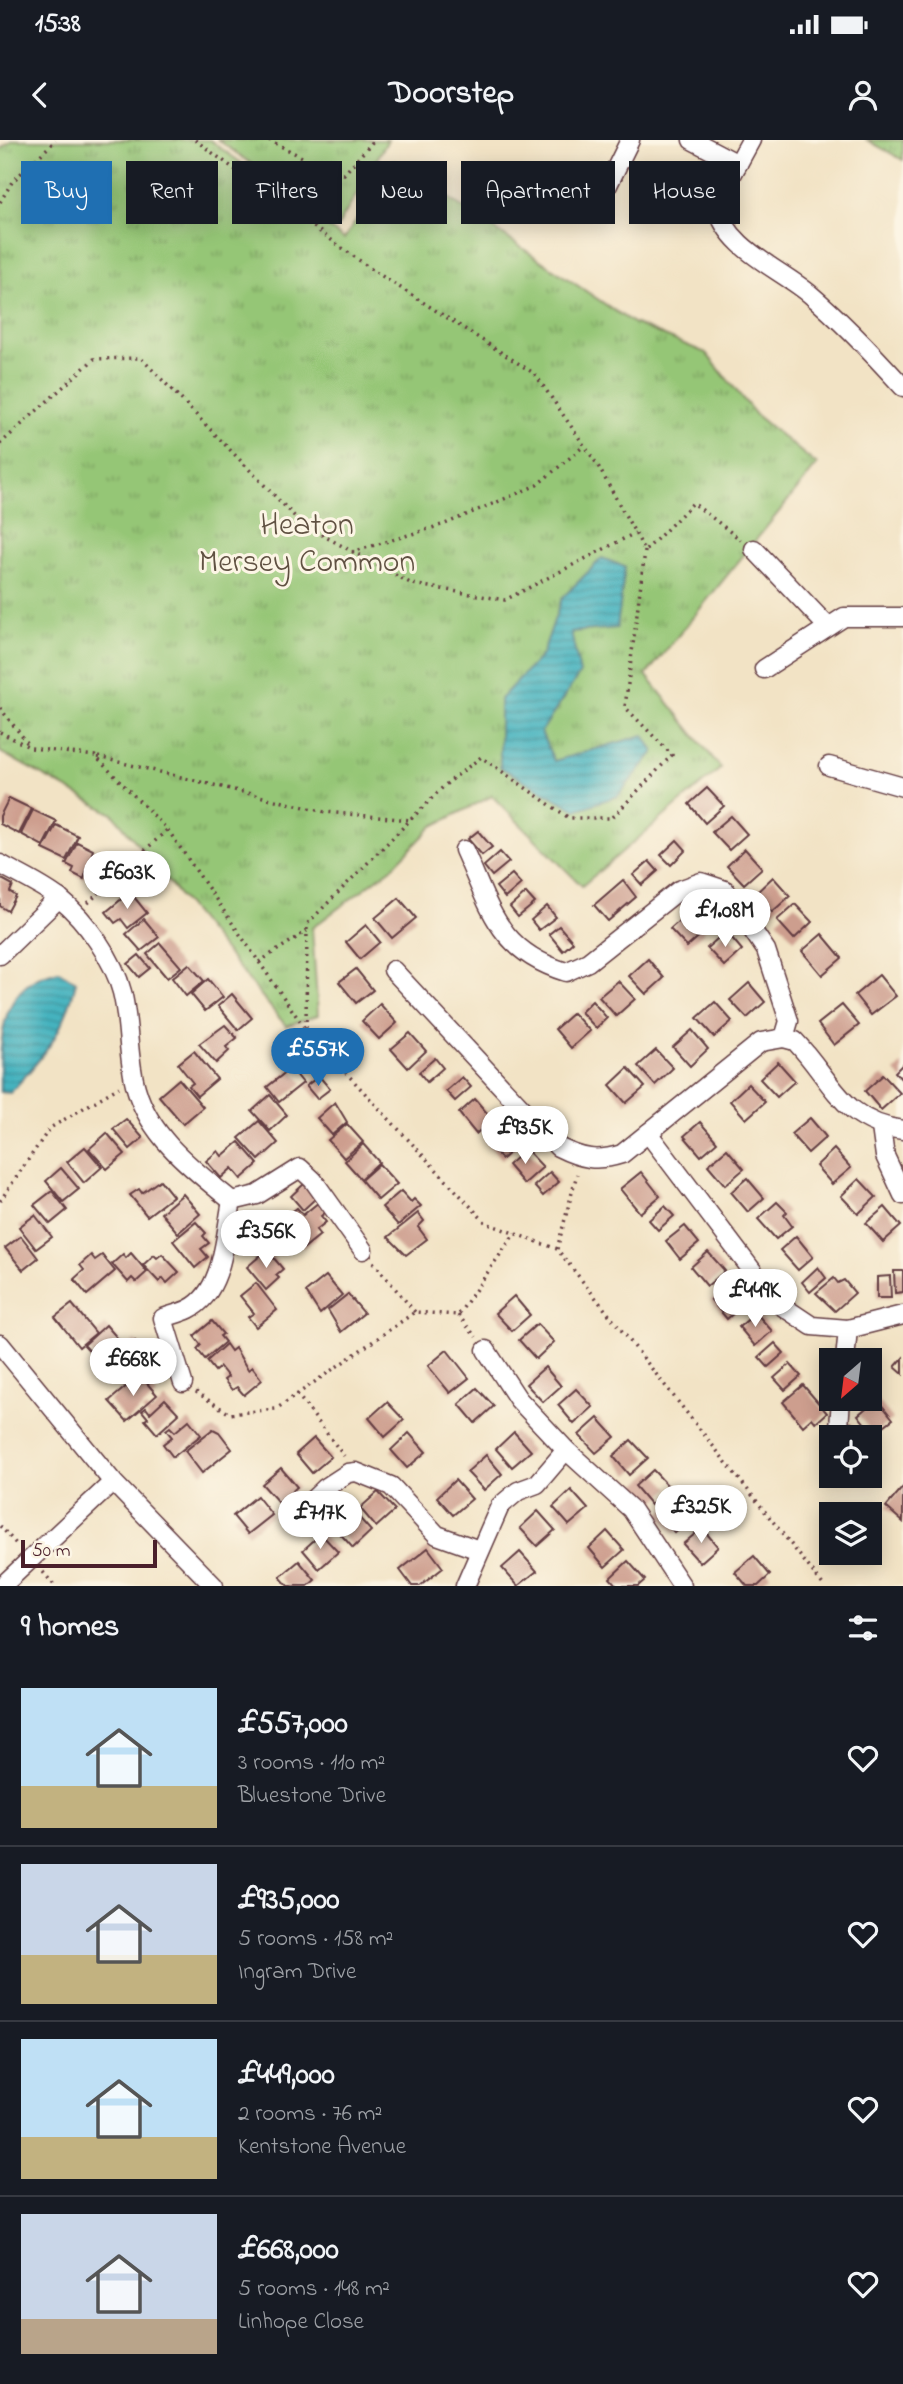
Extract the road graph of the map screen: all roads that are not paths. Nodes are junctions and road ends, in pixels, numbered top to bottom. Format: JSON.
{"nodes":[{"id":1,"x":630,"y":140,"type":"edge"},
{"id":2,"x":692,"y":140,"type":"edge"},
{"id":3,"x":751,"y":140,"type":"edge"},
{"id":4,"x":732,"y":161,"type":"edge"},
{"id":5,"x":740,"y":161,"type":"edge"},
{"id":6,"x":615,"y":170,"type":"edge"},
{"id":7,"x":724,"y":224,"type":"edge"},
{"id":8,"x":903,"y":387,"type":"edge"},
{"id":9,"x":754,"y":549,"type":"road end"},
{"id":10,"x":903,"y":617,"type":"edge"},
{"id":11,"x":828,"y":627,"type":"junction"},
{"id":12,"x":764,"y":669,"type":"dead end"},
{"id":13,"x":829,"y":766,"type":"dead end"},
{"id":14,"x":903,"y":787,"type":"edge"},
{"id":15,"x":464,"y":850,"type":"dead end"},
{"id":16,"x":0,"y":864,"type":"edge"},
{"id":17,"x":59,"y":898,"type":"junction"},
{"id":18,"x":0,"y":955,"type":"edge"},
{"id":19,"x":393,"y":970,"type":"dead end"},
{"id":20,"x":784,"y":1038,"type":"junction"},
{"id":21,"x":881,"y":1127,"type":"junction"},
{"id":22,"x":903,"y":1130,"type":"edge"},
{"id":23,"x":648,"y":1133,"type":"junction"},
{"id":24,"x":903,"y":1195,"type":"edge"},
{"id":25,"x":232,"y":1201,"type":"junction"},
{"id":26,"x":363,"y":1250,"type":"road end"},
{"id":27,"x":903,"y":1315,"type":"edge"},
{"id":28,"x":848,"y":1329,"type":"junction"},
{"id":29,"x":0,"y":1344,"type":"edge"},
{"id":30,"x":846,"y":1348,"type":"edge"},
{"id":31,"x":486,"y":1350,"type":"road end"},
{"id":32,"x":183,"y":1383,"type":"road end"},
{"id":33,"x":566,"y":1450,"type":"junction"},
{"id":34,"x":113,"y":1482,"type":"junction"},
{"id":35,"x":303,"y":1508,"type":"dead end"},
{"id":36,"x":479,"y":1550,"type":"junction"},
{"id":37,"x":2,"y":1586,"type":"edge"},
{"id":38,"x":214,"y":1586,"type":"edge"},
{"id":39,"x":465,"y":1586,"type":"edge"},
{"id":40,"x":682,"y":1586,"type":"edge"}],
"edges":[{"from":1,"to":6,"type":"street"},
{"from":2,"to":4,"type":"street"},
{"from":3,"to":5,"type":"street"},
{"from":7,"to":8,"type":"street"},
{"from":9,"to":11,"type":"street"},
{"from":10,"to":11,"type":"street"},
{"from":11,"to":12,"type":"street"},
{"from":13,"to":14,"type":"street"},
{"from":15,"to":20,"type":"street"},
{"from":16,"to":17,"type":"street"},
{"from":17,"to":18,"type":"street"},
{"from":17,"to":25,"type":"street"},
{"from":19,"to":23,"type":"street"},
{"from":20,"to":21,"type":"street"},
{"from":20,"to":23,"type":"street"},
{"from":21,"to":22,"type":"street"},
{"from":21,"to":24,"type":"street"},
{"from":23,"to":28,"type":"street"},
{"from":25,"to":26,"type":"street"},
{"from":25,"to":32,"type":"street"},
{"from":27,"to":28,"type":"street"},
{"from":28,"to":30,"type":"street"},
{"from":29,"to":34,"type":"street"},
{"from":31,"to":33,"type":"street"},
{"from":33,"to":36,"type":"street"},
{"from":33,"to":40,"type":"street"},
{"from":34,"to":37,"type":"street"},
{"from":34,"to":38,"type":"street"},
{"from":35,"to":36,"type":"street"},
{"from":36,"to":39,"type":"street"}]}
